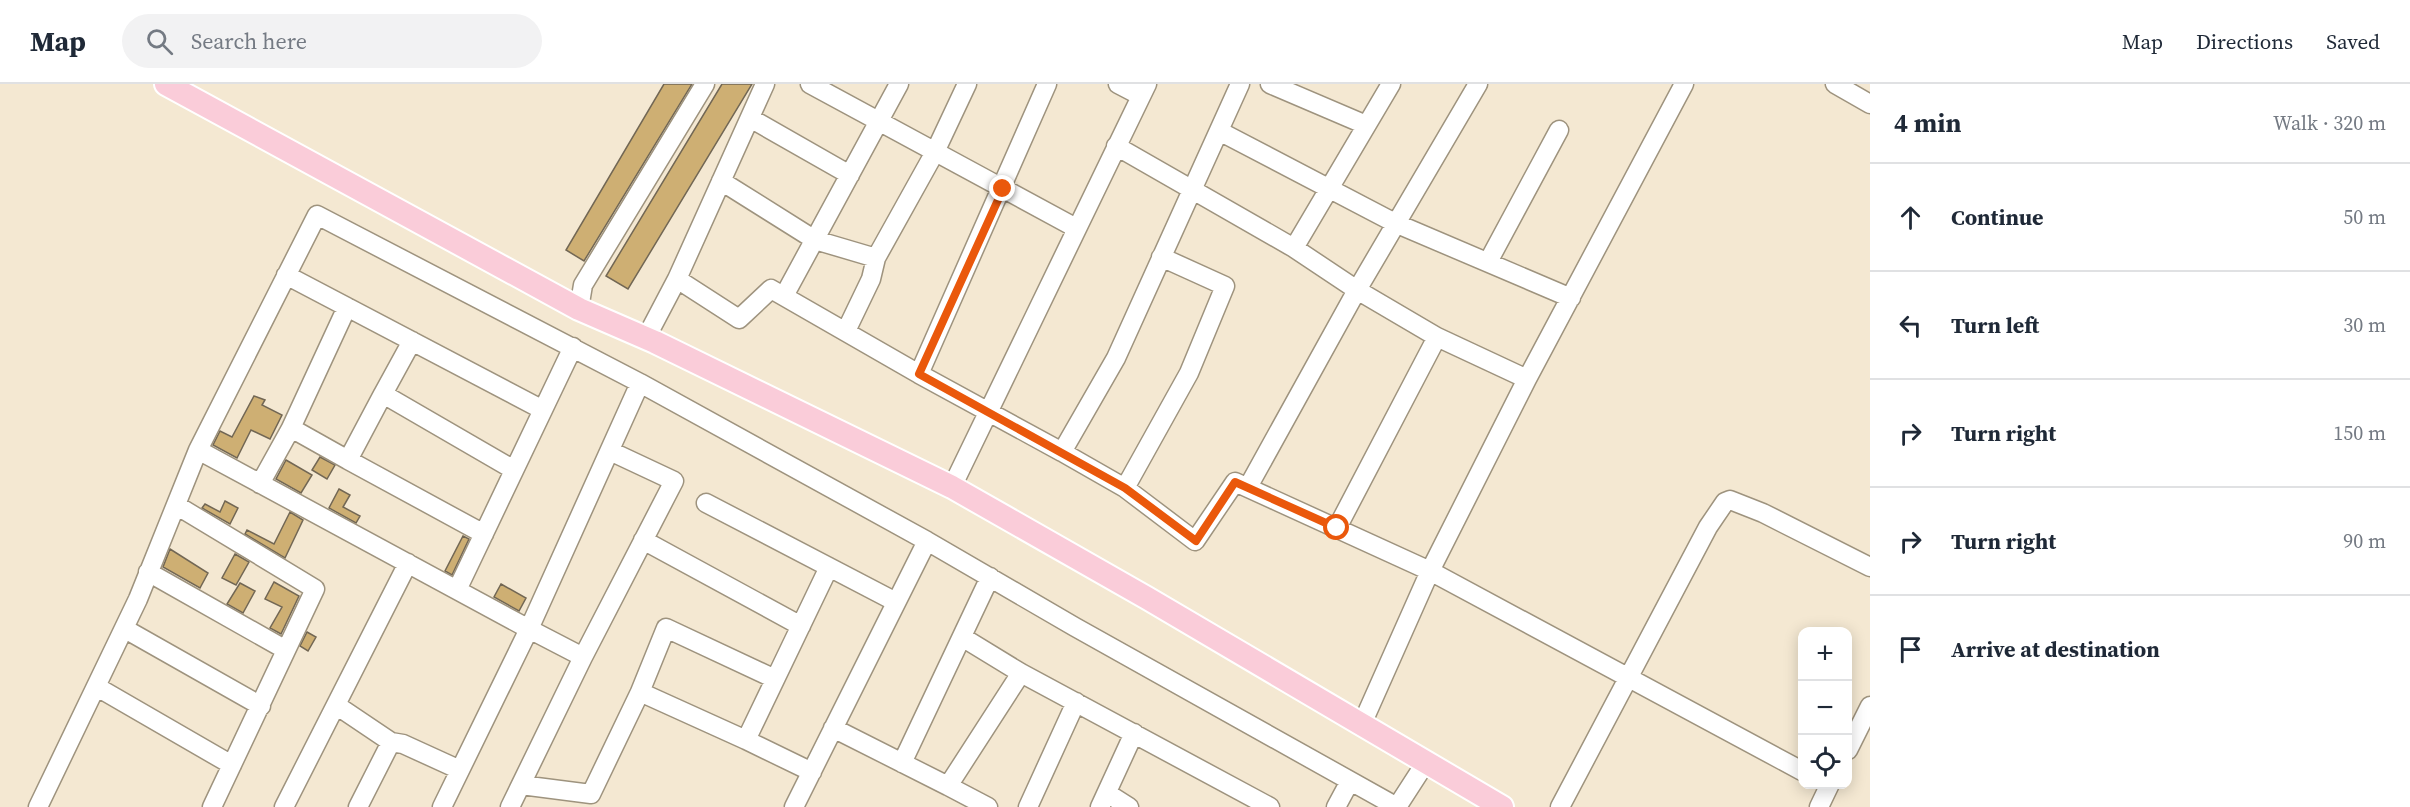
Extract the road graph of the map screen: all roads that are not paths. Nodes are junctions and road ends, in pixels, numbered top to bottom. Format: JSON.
{"nodes":[{"id":1,"x":166,"y":84,"type":"edge"},
{"id":2,"x":705,"y":84,"type":"edge"},
{"id":3,"x":765,"y":84,"type":"edge"},
{"id":4,"x":810,"y":84,"type":"edge"},
{"id":5,"x":899,"y":84,"type":"edge"},
{"id":6,"x":967,"y":84,"type":"edge"},
{"id":7,"x":1047,"y":84,"type":"edge"},
{"id":8,"x":1118,"y":84,"type":"edge"},
{"id":9,"x":1240,"y":84,"type":"edge"},
{"id":10,"x":1269,"y":84,"type":"edge"},
{"id":11,"x":1316,"y":84,"type":"edge"},
{"id":12,"x":1391,"y":84,"type":"edge"},
{"id":13,"x":1478,"y":84,"type":"edge"},
{"id":14,"x":1684,"y":84,"type":"edge"},
{"id":15,"x":1834,"y":84,"type":"edge"},
{"id":16,"x":1144,"y":90,"type":"edge"},
{"id":17,"x":1309,"y":101,"type":"junction"},
{"id":18,"x":1870,"y":104,"type":"edge"},
{"id":19,"x":750,"y":118,"type":"junction"},
{"id":20,"x":879,"y":122,"type":"junction"},
{"id":21,"x":1366,"y":126,"type":"junction"},
{"id":22,"x":1559,"y":130,"type":"dead end"},
{"id":23,"x":1219,"y":131,"type":"junction"},
{"id":24,"x":1116,"y":146,"type":"junction"},
{"id":25,"x":935,"y":152,"type":"junction"},
{"id":26,"x":850,"y":175,"type":"junction"},
{"id":27,"x":721,"y":181,"type":"junction"},
{"id":28,"x":1329,"y":188,"type":"junction"},
{"id":29,"x":1003,"y":189,"type":"junction"},
{"id":30,"x":1193,"y":189,"type":"junction"},
{"id":31,"x":1395,"y":224,"type":"junction"},
{"id":32,"x":1076,"y":228,"type":"junction"},
{"id":33,"x":815,"y":240,"type":"junction"},
{"id":34,"x":1294,"y":248,"type":"junction"},
{"id":35,"x":1161,"y":257,"type":"junction"},
{"id":36,"x":876,"y":258,"type":"junction"},
{"id":37,"x":1488,"y":262,"type":"junction"},
{"id":38,"x":286,"y":275,"type":"junction"},
{"id":39,"x":677,"y":279,"type":"junction"},
{"id":40,"x":1357,"y":290,"type":"junction"},
{"id":41,"x":784,"y":296,"type":"junction"},
{"id":42,"x":1571,"y":298,"type":"junction"},
{"id":43,"x":347,"y":307,"type":"junction"},
{"id":44,"x":579,"y":309,"type":"junction"},
{"id":45,"x":846,"y":332,"type":"junction"},
{"id":46,"x":1437,"y":337,"type":"junction"},
{"id":47,"x":646,"y":338,"type":"junction"},
{"id":48,"x":412,"y":341,"type":"junction"},
{"id":49,"x":573,"y":347,"type":"junction"},
{"id":50,"x":919,"y":374,"type":"junction"},
{"id":51,"x":1527,"y":379,"type":"junction"},
{"id":52,"x":640,"y":383,"type":"junction"},
{"id":53,"x":383,"y":394,"type":"junction"},
{"id":54,"x":543,"y":410,"type":"junction"},
{"id":55,"x":986,"y":413,"type":"junction"},
{"id":56,"x":291,"y":428,"type":"junction"},
{"id":57,"x":198,"y":450,"type":"junction"},
{"id":58,"x":610,"y":451,"type":"junction"},
{"id":59,"x":1062,"y":452,"type":"junction"},
{"id":60,"x":348,"y":460,"type":"junction"},
{"id":61,"x":514,"y":470,"type":"junction"},
{"id":62,"x":260,"y":484,"type":"junction"},
{"id":63,"x":952,"y":487,"type":"junction"},
{"id":64,"x":1248,"y":487,"type":"junction"},
{"id":65,"x":1125,"y":488,"type":"junction"},
{"id":66,"x":706,"y":503,"type":"dead end"},
{"id":67,"x":176,"y":505,"type":"junction"},
{"id":68,"x":1337,"y":528,"type":"junction"},
{"id":69,"x":484,"y":534,"type":"junction"},
{"id":70,"x":643,"y":540,"type":"junction"},
{"id":71,"x":927,"y":540,"type":"junction"},
{"id":72,"x":408,"y":563,"type":"junction"},
{"id":73,"x":829,"y":567,"type":"junction"},
{"id":74,"x":1870,"y":567,"type":"edge"},
{"id":75,"x":1430,"y":571,"type":"junction"},
{"id":76,"x":148,"y":572,"type":"junction"},
{"id":77,"x":990,"y":578,"type":"junction"},
{"id":78,"x":457,"y":590,"type":"junction"},
{"id":79,"x":896,"y":602,"type":"junction"},
{"id":80,"x":801,"y":626,"type":"junction"},
{"id":81,"x":124,"y":629,"type":"junction"},
{"id":82,"x":529,"y":629,"type":"junction"},
{"id":83,"x":962,"y":637,"type":"junction"},
{"id":84,"x":286,"y":650,"type":"junction"},
{"id":85,"x":584,"y":657,"type":"junction"},
{"id":86,"x":1021,"y":673,"type":"junction"},
{"id":87,"x":1629,"y":676,"type":"junction"},
{"id":88,"x":775,"y":679,"type":"junction"},
{"id":89,"x":97,"y":687,"type":"junction"},
{"id":90,"x":640,"y":692,"type":"junction"},
{"id":91,"x":1076,"y":702,"type":"junction"},
{"id":92,"x":336,"y":705,"type":"junction"},
{"id":93,"x":261,"y":706,"type":"junction"},
{"id":94,"x":1870,"y":706,"type":"edge"},
{"id":95,"x":1362,"y":724,"type":"junction"},
{"id":96,"x":833,"y":728,"type":"junction"},
{"id":97,"x":1134,"y":733,"type":"junction"},
{"id":98,"x":746,"y":740,"type":"junction"},
{"id":99,"x":391,"y":742,"type":"junction"},
{"id":100,"x":1852,"y":742,"type":"edge"},
{"id":101,"x":1426,"y":762,"type":"junction"},
{"id":102,"x":902,"y":763,"type":"junction"},
{"id":103,"x":232,"y":765,"type":"junction"},
{"id":104,"x":1798,"y":768,"type":"edge"},
{"id":105,"x":460,"y":770,"type":"junction"},
{"id":106,"x":812,"y":772,"type":"junction"},
{"id":107,"x":1350,"y":781,"type":"junction"},
{"id":108,"x":521,"y":785,"type":"junction"},
{"id":109,"x":948,"y":786,"type":"junction"},
{"id":110,"x":1827,"y":789,"type":"edge"},
{"id":111,"x":1103,"y":800,"type":"edge"},
{"id":112,"x":38,"y":807,"type":"edge"},
{"id":113,"x":212,"y":807,"type":"edge"},
{"id":114,"x":284,"y":807,"type":"edge"},
{"id":115,"x":358,"y":807,"type":"edge"},
{"id":116,"x":442,"y":807,"type":"edge"},
{"id":117,"x":510,"y":807,"type":"edge"},
{"id":118,"x":794,"y":807,"type":"edge"},
{"id":119,"x":988,"y":807,"type":"edge"},
{"id":120,"x":1028,"y":807,"type":"edge"},
{"id":121,"x":1129,"y":807,"type":"edge"},
{"id":122,"x":1270,"y":807,"type":"edge"},
{"id":123,"x":1336,"y":807,"type":"edge"},
{"id":124,"x":1397,"y":807,"type":"edge"},
{"id":125,"x":1502,"y":807,"type":"edge"},
{"id":126,"x":1560,"y":807,"type":"edge"},
{"id":127,"x":1819,"y":807,"type":"edge"}],
"edges":[{"from":1,"to":44,"type":"main road"},
{"from":2,"to":44,"type":"street"},
{"from":3,"to":19,"type":"street"},
{"from":4,"to":20,"type":"street"},
{"from":5,"to":20,"type":"street"},
{"from":6,"to":25,"type":"street"},
{"from":7,"to":29,"type":"street"},
{"from":8,"to":16,"type":"street"},
{"from":9,"to":23,"type":"street"},
{"from":10,"to":17,"type":"street"},
{"from":11,"to":17,"type":"street"},
{"from":12,"to":21,"type":"street"},
{"from":13,"to":31,"type":"street"},
{"from":14,"to":42,"type":"street"},
{"from":15,"to":18,"type":"street"},
{"from":16,"to":24,"type":"street"},
{"from":17,"to":21,"type":"street"},
{"from":19,"to":26,"type":"street"},
{"from":19,"to":27,"type":"street"},
{"from":20,"to":25,"type":"street"},
{"from":20,"to":26,"type":"street"},
{"from":21,"to":28,"type":"street"},
{"from":22,"to":37,"type":"street"},
{"from":23,"to":28,"type":"street"},
{"from":23,"to":30,"type":"street"},
{"from":24,"to":30,"type":"street"},
{"from":24,"to":32,"type":"street"},
{"from":25,"to":29,"type":"street"},
{"from":25,"to":36,"type":"street"},
{"from":26,"to":33,"type":"street"},
{"from":27,"to":33,"type":"street"},
{"from":27,"to":39,"type":"street"},
{"from":28,"to":31,"type":"street"},
{"from":28,"to":34,"type":"street"},
{"from":29,"to":32,"type":"street"},
{"from":29,"to":50,"type":"street"},
{"from":30,"to":34,"type":"street"},
{"from":30,"to":35,"type":"street"},
{"from":31,"to":37,"type":"street"},
{"from":31,"to":40,"type":"street"},
{"from":32,"to":55,"type":"street"},
{"from":33,"to":36,"type":"street"},
{"from":33,"to":41,"type":"street"},
{"from":34,"to":40,"type":"street"},
{"from":35,"to":59,"type":"street"},
{"from":35,"to":65,"type":"street"},
{"from":36,"to":45,"type":"street"},
{"from":37,"to":42,"type":"street"},
{"from":38,"to":43,"type":"street"},
{"from":38,"to":49,"type":"street"},
{"from":38,"to":57,"type":"street"},
{"from":39,"to":41,"type":"street"},
{"from":39,"to":47,"type":"street"},
{"from":40,"to":46,"type":"street"},
{"from":40,"to":64,"type":"street"},
{"from":41,"to":45,"type":"street"},
{"from":42,"to":51,"type":"street"},
{"from":43,"to":48,"type":"street"},
{"from":43,"to":56,"type":"street"},
{"from":44,"to":47,"type":"main road"},
{"from":45,"to":50,"type":"street"},
{"from":46,"to":51,"type":"street"},
{"from":46,"to":68,"type":"street"},
{"from":47,"to":63,"type":"main road"},
{"from":48,"to":53,"type":"street"},
{"from":48,"to":54,"type":"street"},
{"from":49,"to":52,"type":"street"},
{"from":49,"to":54,"type":"street"},
{"from":50,"to":55,"type":"street"},
{"from":51,"to":75,"type":"street"},
{"from":52,"to":58,"type":"street"},
{"from":52,"to":71,"type":"street"},
{"from":53,"to":60,"type":"street"},
{"from":53,"to":61,"type":"street"},
{"from":54,"to":61,"type":"street"},
{"from":55,"to":59,"type":"street"},
{"from":55,"to":63,"type":"street"},
{"from":56,"to":60,"type":"street"},
{"from":56,"to":62,"type":"street"},
{"from":57,"to":62,"type":"street"},
{"from":57,"to":67,"type":"street"},
{"from":58,"to":70,"type":"street"},
{"from":58,"to":82,"type":"street"},
{"from":59,"to":65,"type":"street"},
{"from":60,"to":69,"type":"street"},
{"from":61,"to":69,"type":"street"},
{"from":62,"to":72,"type":"street"},
{"from":63,"to":95,"type":"main road"},
{"from":64,"to":65,"type":"street"},
{"from":64,"to":68,"type":"street"},
{"from":66,"to":73,"type":"street"},
{"from":67,"to":76,"type":"street"},
{"from":67,"to":84,"type":"street"},
{"from":68,"to":75,"type":"street"},
{"from":69,"to":78,"type":"street"},
{"from":70,"to":80,"type":"street"},
{"from":70,"to":85,"type":"street"},
{"from":71,"to":77,"type":"street"},
{"from":71,"to":79,"type":"street"},
{"from":72,"to":78,"type":"street"},
{"from":72,"to":92,"type":"street"},
{"from":73,"to":79,"type":"street"},
{"from":73,"to":80,"type":"street"},
{"from":74,"to":87,"type":"street"},
{"from":75,"to":87,"type":"street"},
{"from":75,"to":95,"type":"street"},
{"from":76,"to":81,"type":"street"},
{"from":76,"to":84,"type":"street"},
{"from":77,"to":83,"type":"street"},
{"from":77,"to":107,"type":"street"},
{"from":78,"to":82,"type":"street"},
{"from":79,"to":96,"type":"street"},
{"from":80,"to":88,"type":"street"},
{"from":81,"to":89,"type":"street"},
{"from":81,"to":93,"type":"street"},
{"from":82,"to":85,"type":"street"},
{"from":82,"to":105,"type":"street"},
{"from":83,"to":86,"type":"street"},
{"from":83,"to":102,"type":"street"},
{"from":84,"to":93,"type":"street"},
{"from":85,"to":108,"type":"street"},
{"from":86,"to":91,"type":"street"},
{"from":86,"to":109,"type":"street"},
{"from":87,"to":104,"type":"street"},
{"from":87,"to":126,"type":"street"},
{"from":88,"to":90,"type":"street"},
{"from":88,"to":98,"type":"street"},
{"from":89,"to":103,"type":"street"},
{"from":89,"to":112,"type":"street"},
{"from":90,"to":98,"type":"street"},
{"from":90,"to":108,"type":"street"},
{"from":91,"to":97,"type":"street"},
{"from":91,"to":120,"type":"street"},
{"from":92,"to":99,"type":"street"},
{"from":92,"to":114,"type":"street"},
{"from":93,"to":103,"type":"street"},
{"from":94,"to":100,"type":"street"},
{"from":95,"to":101,"type":"main road"},
{"from":96,"to":102,"type":"street"},
{"from":96,"to":106,"type":"street"},
{"from":97,"to":111,"type":"street"},
{"from":97,"to":122,"type":"street"},
{"from":98,"to":106,"type":"street"},
{"from":99,"to":105,"type":"street"},
{"from":99,"to":115,"type":"street"},
{"from":101,"to":124,"type":"street"},
{"from":101,"to":125,"type":"main road"},
{"from":102,"to":109,"type":"street"},
{"from":103,"to":113,"type":"street"},
{"from":105,"to":116,"type":"street"},
{"from":106,"to":118,"type":"street"},
{"from":107,"to":123,"type":"street"},
{"from":107,"to":124,"type":"street"},
{"from":108,"to":117,"type":"street"},
{"from":109,"to":119,"type":"street"},
{"from":110,"to":127,"type":"street"},
{"from":111,"to":121,"type":"street"}]}
